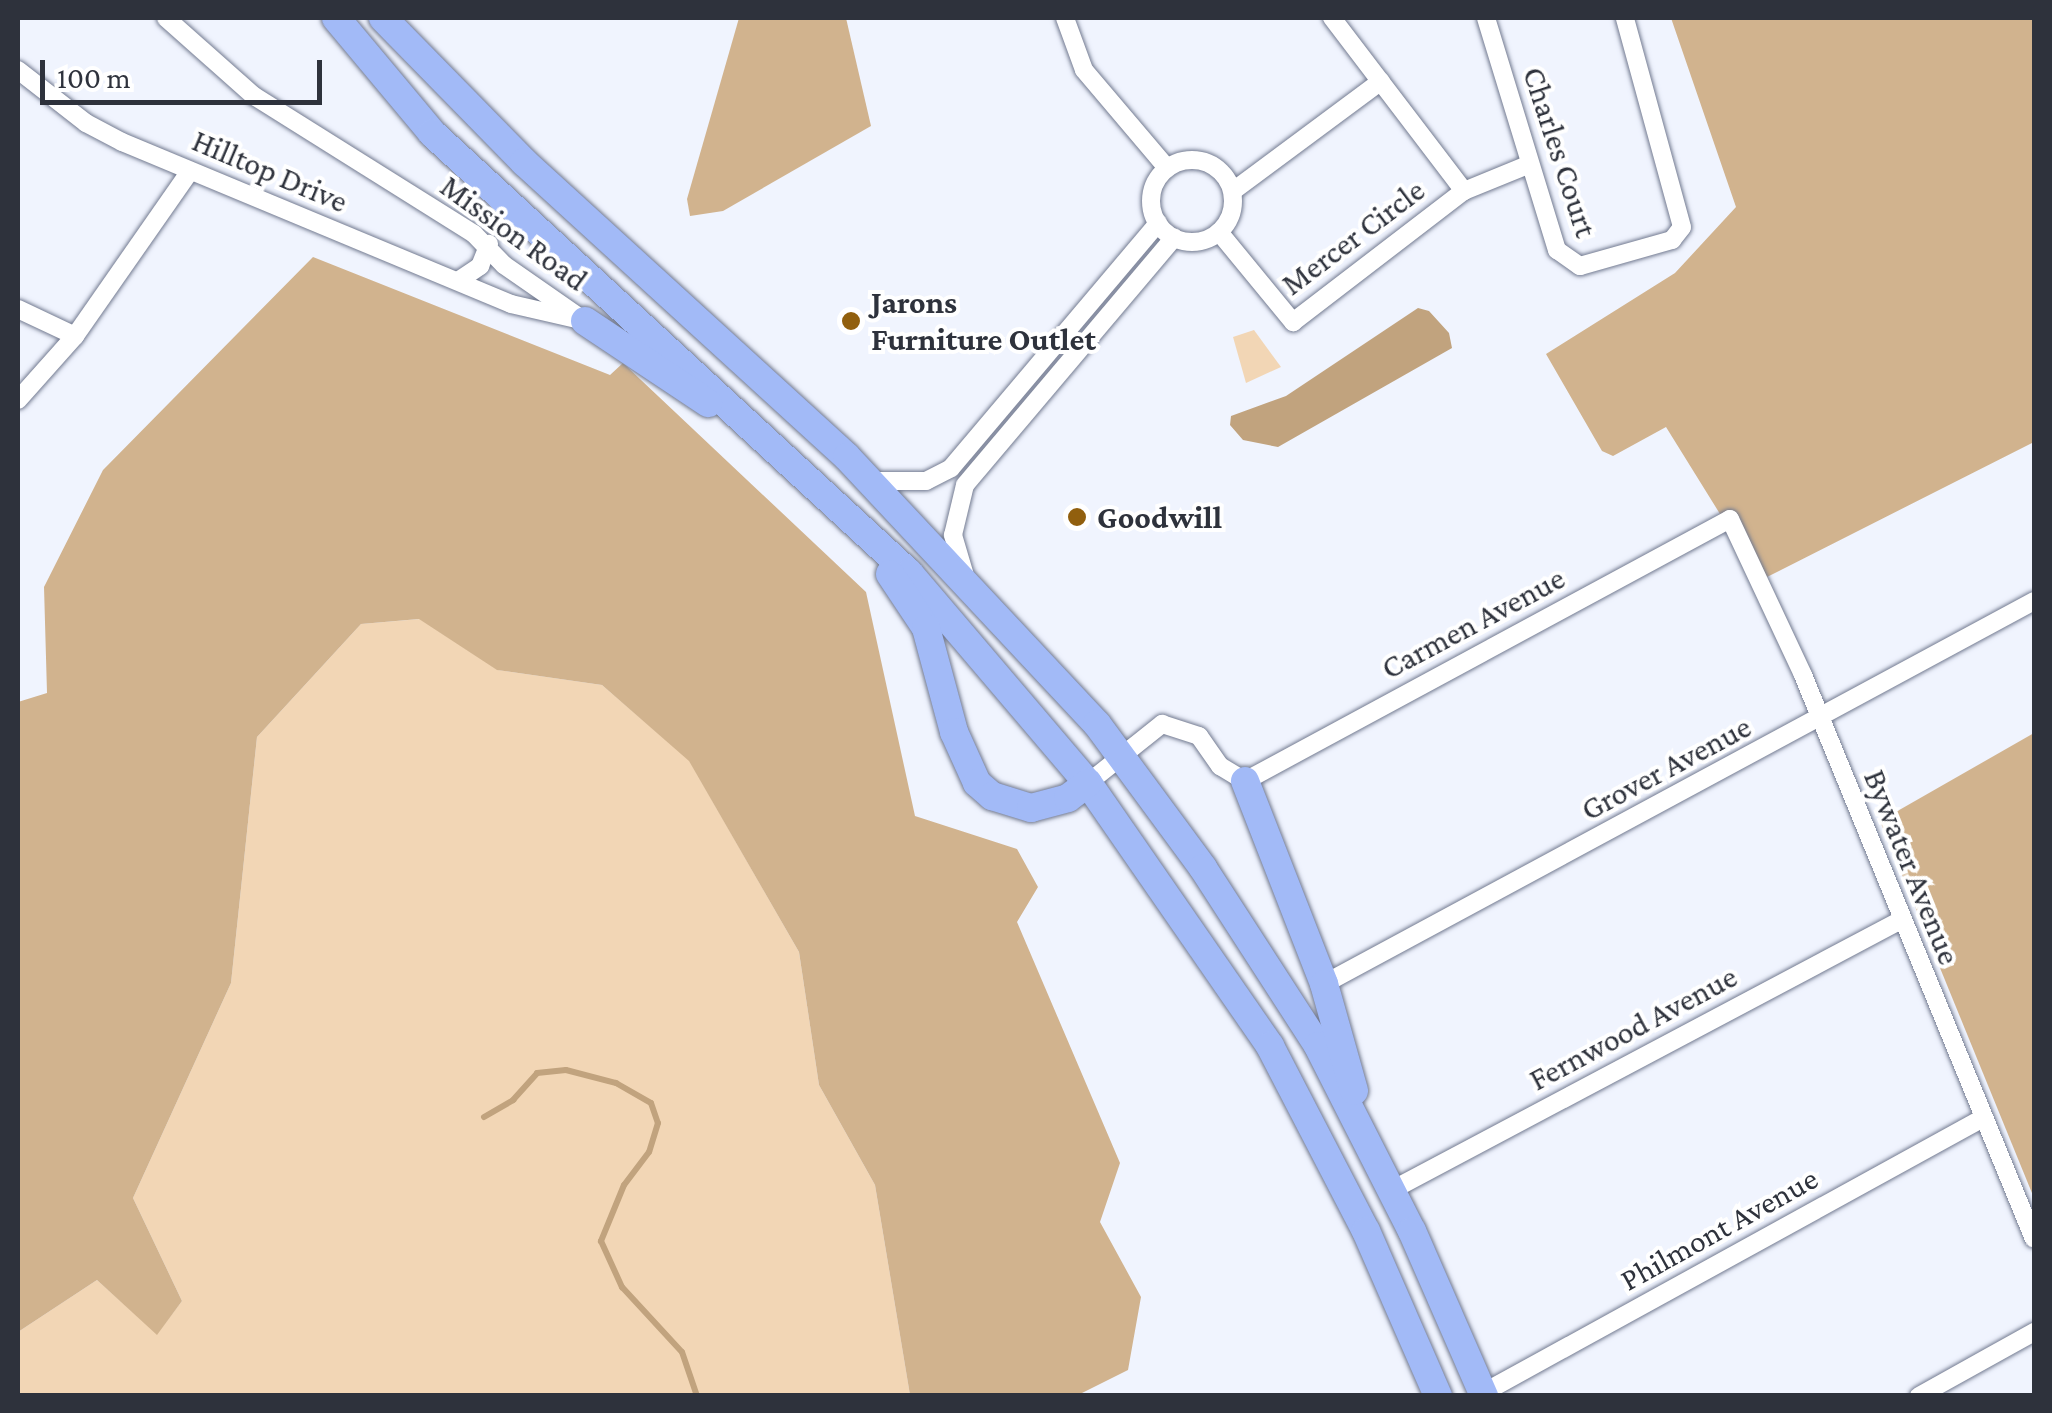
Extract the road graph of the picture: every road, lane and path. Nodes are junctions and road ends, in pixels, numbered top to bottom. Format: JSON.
{"nodes":[{"id":1,"x":166,"y":18,"type":"edge"},
{"id":2,"x":336,"y":18,"type":"edge"},
{"id":3,"x":383,"y":18,"type":"edge"},
{"id":4,"x":1065,"y":18,"type":"edge"},
{"id":5,"x":1332,"y":18,"type":"edge"},
{"id":6,"x":1486,"y":18,"type":"edge"},
{"id":7,"x":1626,"y":18,"type":"edge"},
{"id":8,"x":18,"y":70,"type":"edge"},
{"id":9,"x":1380,"y":81,"type":"junction"},
{"id":10,"x":1530,"y":164,"type":"junction"},
{"id":11,"x":1167,"y":168,"type":"junction"},
{"id":12,"x":190,"y":171,"type":"junction"},
{"id":13,"x":1233,"y":191,"type":"junction"},
{"id":14,"x":1464,"y":191,"type":"junction"},
{"id":15,"x":1158,"y":223,"type":"junction"},
{"id":16,"x":1219,"y":232,"type":"junction"},
{"id":17,"x":1174,"y":238,"type":"junction"},
{"id":18,"x":489,"y":244,"type":"junction"},
{"id":19,"x":458,"y":282,"type":"junction"},
{"id":20,"x":18,"y":309,"type":"edge"},
{"id":21,"x":584,"y":321,"type":"junction"},
{"id":22,"x":75,"y":336,"type":"junction"},
{"id":23,"x":18,"y":400,"type":"edge"},
{"id":24,"x":778,"y":450,"type":"junction"},
{"id":25,"x":871,"y":480,"type":"junction"},
{"id":26,"x":1730,"y":519,"type":"joint"},
{"id":27,"x":856,"y":522,"type":"junction"},
{"id":28,"x":966,"y":579,"type":"junction"},
{"id":29,"x":2034,"y":601,"type":"edge"},
{"id":30,"x":1819,"y":720,"type":"junction"},
{"id":31,"x":1118,"y":753,"type":"junction"},
{"id":32,"x":1245,"y":781,"type":"junction"},
{"id":33,"x":1088,"y":783,"type":"junction"},
{"id":34,"x":1901,"y":920,"type":"junction"},
{"id":35,"x":1324,"y":984,"type":"junction"},
{"id":36,"x":1983,"y":1118,"type":"junction"},
{"id":37,"x":1368,"y":1140,"type":"junction"},
{"id":38,"x":1392,"y":1190,"type":"junction"},
{"id":39,"x":2034,"y":1239,"type":"edge"},
{"id":40,"x":2034,"y":1332,"type":"edge"},
{"id":41,"x":1484,"y":1394,"type":"edge"},
{"id":42,"x":1438,"y":1396,"type":"edge"},
{"id":43,"x":1919,"y":1396,"type":"edge"}],
"edges":[{"from":1,"to":18,"type":"street","name":"Mission Road"},
{"from":2,"to":24,"type":"highway"},
{"from":3,"to":25,"type":"highway"},
{"from":4,"to":11,"type":"street"},
{"from":5,"to":9,"type":"street","name":"Mercer Circle"},
{"from":6,"to":10,"type":"street","name":"Charles Court"},
{"from":7,"to":10,"type":"street","name":"Charles Court"},
{"from":8,"to":12,"type":"street","name":"Hilltop Drive"},
{"from":9,"to":13,"type":"street"},
{"from":9,"to":14,"type":"street","name":"Mercer Circle"},
{"from":10,"to":14,"type":"street"},
{"from":11,"to":13,"type":"street"},
{"from":11,"to":15,"type":"street"},
{"from":12,"to":19,"type":"street","name":"Hilltop Drive"},
{"from":12,"to":22,"type":"street"},
{"from":13,"to":16,"type":"street"},
{"from":14,"to":16,"type":"street","name":"Mercer Circle"},
{"from":15,"to":17,"type":"street"},
{"from":15,"to":25,"type":"street"},
{"from":16,"to":17,"type":"street"},
{"from":17,"to":28,"type":"street"},
{"from":18,"to":19,"type":"street"},
{"from":18,"to":21,"type":"street","name":"Mission Road"},
{"from":19,"to":21,"type":"street","name":"Hilltop Drive"},
{"from":20,"to":22,"type":"street"},
{"from":21,"to":24,"type":"highway"},
{"from":22,"to":23,"type":"street"},
{"from":24,"to":27,"type":"highway"},
{"from":25,"to":28,"type":"highway"},
{"from":26,"to":30,"type":"street","name":"Bywater Avenue"},
{"from":26,"to":32,"type":"street","name":"Carmen Avenue"},
{"from":27,"to":33,"type":"highway"},
{"from":27,"to":33,"type":"highway"},
{"from":28,"to":31,"type":"highway"},
{"from":29,"to":30,"type":"street","name":"Grover Avenue"},
{"from":30,"to":34,"type":"street","name":"Bywater Avenue"},
{"from":30,"to":35,"type":"street","name":"Grover Avenue"},
{"from":31,"to":32,"type":"street"},
{"from":31,"to":33,"type":"street"},
{"from":31,"to":37,"type":"highway"},
{"from":32,"to":35,"type":"highway"},
{"from":33,"to":42,"type":"highway"},
{"from":34,"to":36,"type":"street","name":"Bywater Avenue"},
{"from":34,"to":38,"type":"street","name":"Fernwood Avenue"},
{"from":35,"to":37,"type":"highway"},
{"from":36,"to":39,"type":"street","name":"Bywater Avenue"},
{"from":36,"to":41,"type":"street","name":"Philmont Avenue"},
{"from":37,"to":38,"type":"highway"},
{"from":38,"to":41,"type":"highway"},
{"from":40,"to":43,"type":"street"}]}
